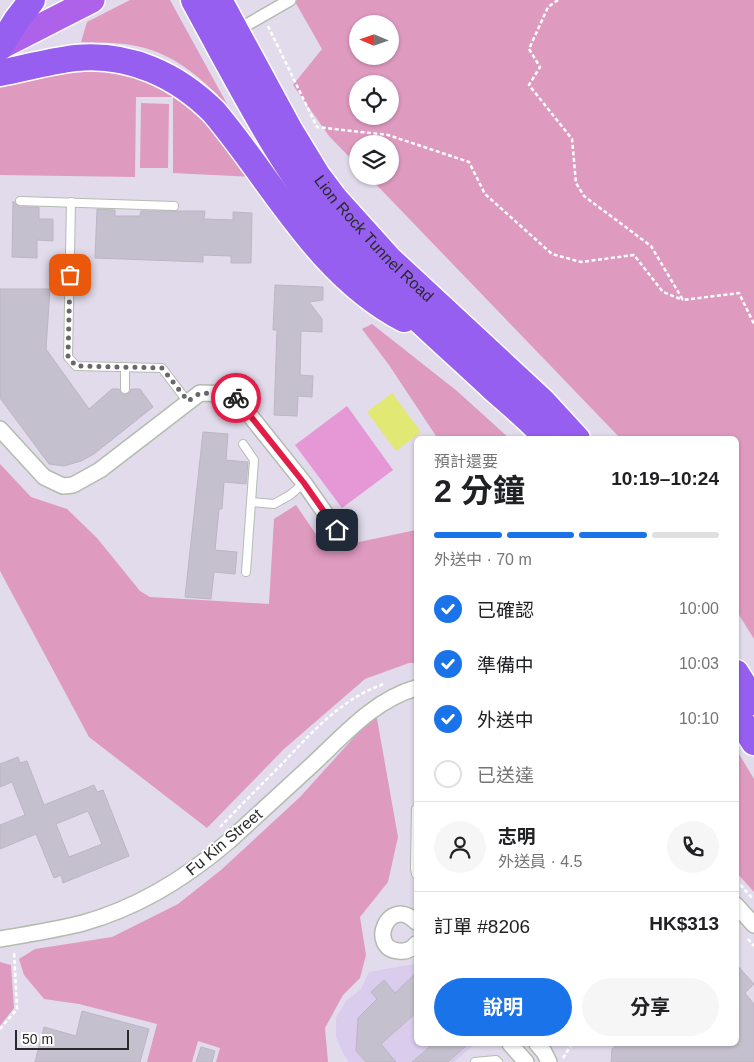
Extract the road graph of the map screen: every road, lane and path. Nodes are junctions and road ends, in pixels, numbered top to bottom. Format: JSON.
{"nodes":[{"id":1,"x":32,"y":0,"type":"edge"},
{"id":2,"x":92,"y":0,"type":"edge"},
{"id":3,"x":194,"y":0,"type":"edge"},
{"id":4,"x":219,"y":0,"type":"edge"},
{"id":5,"x":290,"y":0,"type":"edge"},
{"id":6,"x":558,"y":0,"type":"edge"},
{"id":7,"x":263,"y":17,"type":"junction"},
{"id":8,"x":236,"y":31,"type":"junction"},
{"id":9,"x":0,"y":47,"type":"edge"},
{"id":10,"x":0,"y":73,"type":"edge"},
{"id":11,"x":20,"y":201,"type":"dead end"},
{"id":12,"x":71,"y":202,"type":"junction"},
{"id":13,"x":174,"y":206,"type":"dead end"},
{"id":14,"x":684,"y":300,"type":"junction"},
{"id":15,"x":754,"y":324,"type":"edge"},
{"id":16,"x":436,"y":335,"type":"junction"},
{"id":17,"x":125,"y":367,"type":"junction"},
{"id":18,"x":125,"y":389,"type":"dead end"},
{"id":19,"x":194,"y":397,"type":"junction"},
{"id":20,"x":0,"y":429,"type":"edge"},
{"id":21,"x":545,"y":436,"type":"edge"},
{"id":22,"x":575,"y":436,"type":"edge"},
{"id":23,"x":243,"y":444,"type":"dead end"},
{"id":24,"x":304,"y":483,"type":"junction"},
{"id":25,"x":251,"y":502,"type":"junction"},
{"id":26,"x":348,"y":523,"type":"dead end"},
{"id":27,"x":246,"y":572,"type":"dead end"},
{"id":28,"x":739,"y":678,"type":"edge"},
{"id":29,"x":389,"y":682,"type":"dead end"},
{"id":30,"x":414,"y":689,"type":"edge"},
{"id":31,"x":754,"y":702,"type":"edge"},
{"id":32,"x":739,"y":718,"type":"edge"},
{"id":33,"x":754,"y":742,"type":"edge"},
{"id":34,"x":220,"y":827,"type":"dead end"},
{"id":35,"x":739,"y":883,"type":"edge"},
{"id":36,"x":754,"y":900,"type":"edge"},
{"id":37,"x":739,"y":908,"type":"edge"},
{"id":38,"x":414,"y":917,"type":"edge"},
{"id":39,"x":754,"y":926,"type":"edge"},
{"id":40,"x":0,"y":939,"type":"edge"},
{"id":41,"x":414,"y":946,"type":"edge"},
{"id":42,"x":14,"y":950,"type":"dead end"},
{"id":43,"x":0,"y":1029,"type":"edge"},
{"id":44,"x":512,"y":1046,"type":"edge"},
{"id":45,"x":563,"y":1046,"type":"edge"},
{"id":46,"x":546,"y":1050,"type":"edge"},
{"id":47,"x":475,"y":1062,"type":"edge"},
{"id":48,"x":498,"y":1062,"type":"edge"},
{"id":49,"x":528,"y":1062,"type":"edge"}],
"edges":[{"from":1,"to":9,"type":"highway"},
{"from":2,"to":9,"type":"main road"},
{"from":3,"to":16,"type":"highway","name":"Lion Rock Tunnel Road"},
{"from":4,"to":8,"type":"highway","name":"Lion Rock Tunnel Road"},
{"from":5,"to":7,"type":"street"},
{"from":6,"to":14,"type":"path"},
{"from":7,"to":8,"type":"street"},
{"from":7,"to":14,"type":"path"},
{"from":8,"to":22,"type":"highway","name":"Lion Rock Tunnel Road"},
{"from":10,"to":16,"type":"highway"},
{"from":11,"to":12,"type":"lane"},
{"from":12,"to":13,"type":"lane"},
{"from":12,"to":17,"type":"lane"},
{"from":14,"to":15,"type":"path"},
{"from":16,"to":21,"type":"highway","name":"Lion Rock Tunnel Road"},
{"from":17,"to":18,"type":"lane"},
{"from":17,"to":19,"type":"lane"},
{"from":19,"to":20,"type":"street"},
{"from":19,"to":24,"type":"street"},
{"from":23,"to":25,"type":"lane"},
{"from":24,"to":25,"type":"lane"},
{"from":24,"to":26,"type":"street"},
{"from":25,"to":27,"type":"lane"},
{"from":28,"to":31,"type":"highway"},
{"from":29,"to":34,"type":"path"},
{"from":30,"to":40,"type":"street","name":"Fu Kin Street"},
{"from":32,"to":33,"type":"highway"},
{"from":35,"to":36,"type":"path"},
{"from":37,"to":39,"type":"street"},
{"from":38,"to":41,"type":"street"},
{"from":42,"to":43,"type":"path"},
{"from":44,"to":49,"type":"street"},
{"from":45,"to":46,"type":"path"},
{"from":46,"to":49,"type":"street"},
{"from":47,"to":48,"type":"lane"}]}
